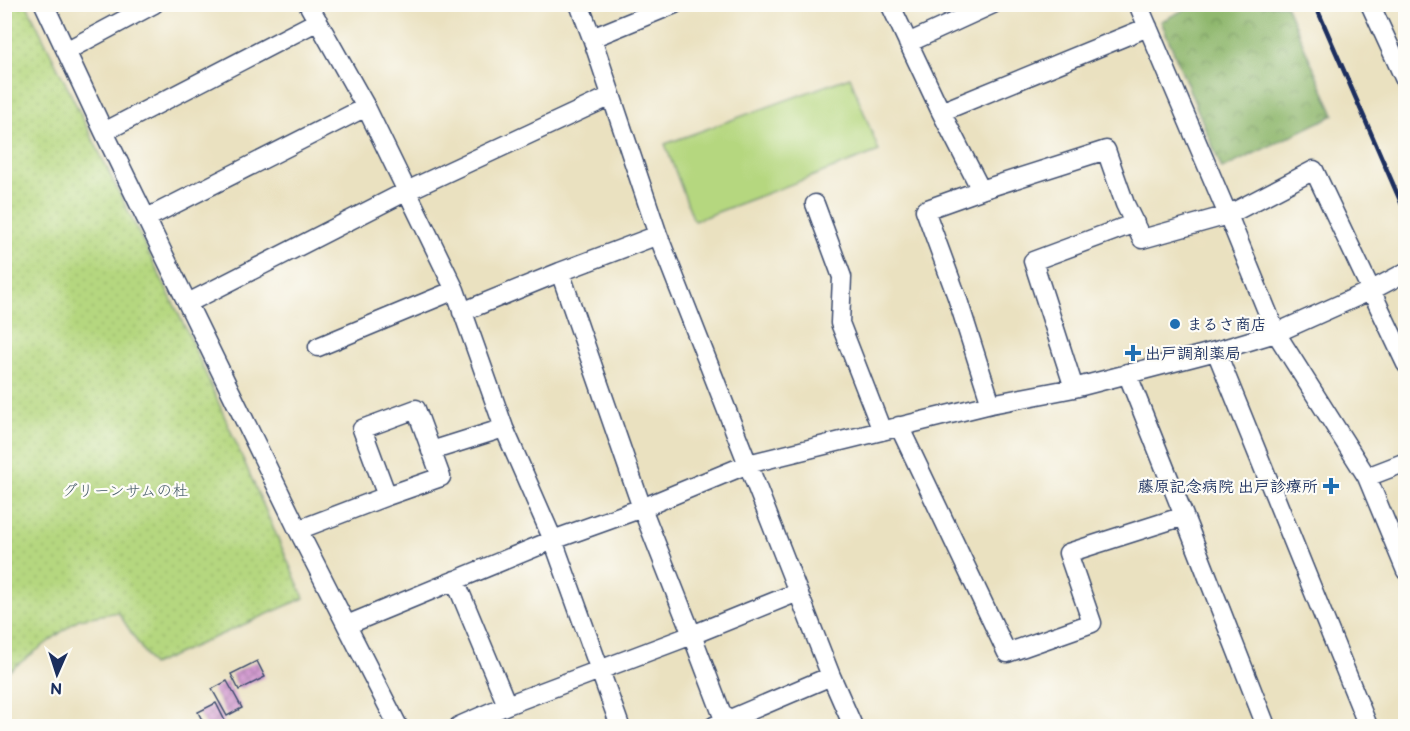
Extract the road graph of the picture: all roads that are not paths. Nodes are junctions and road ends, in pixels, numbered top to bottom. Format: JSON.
{"nodes":[{"id":1,"x":44,"y":4,"type":"edge"},
{"id":2,"x":154,"y":4,"type":"edge"},
{"id":3,"x":308,"y":4,"type":"edge"},
{"id":4,"x":579,"y":4,"type":"edge"},
{"id":5,"x":675,"y":4,"type":"edge"},
{"id":6,"x":890,"y":4,"type":"edge"},
{"id":7,"x":993,"y":4,"type":"edge"},
{"id":8,"x":1138,"y":4,"type":"edge"},
{"id":9,"x":1370,"y":4,"type":"edge"},
{"id":10,"x":318,"y":21,"type":"junction"},
{"id":11,"x":1148,"y":27,"type":"junction"},
{"id":12,"x":592,"y":38,"type":"junction"},
{"id":13,"x":908,"y":43,"type":"junction"},
{"id":14,"x":66,"y":51,"type":"junction"},
{"id":15,"x":1406,"y":82,"type":"edge"},
{"id":16,"x":611,"y":96,"type":"junction"},
{"id":17,"x":366,"y":107,"type":"junction"},
{"id":18,"x":941,"y":112,"type":"junction"},
{"id":19,"x":104,"y":132,"type":"junction"},
{"id":20,"x":981,"y":190,"type":"junction"},
{"id":21,"x":407,"y":191,"type":"junction"},
{"id":22,"x":815,"y":204,"type":"dead end"},
{"id":23,"x":1228,"y":215,"type":"junction"},
{"id":24,"x":147,"y":218,"type":"junction"},
{"id":25,"x":1135,"y":223,"type":"junction"},
{"id":26,"x":658,"y":235,"type":"junction"},
{"id":27,"x":560,"y":272,"type":"junction"},
{"id":28,"x":1406,"y":272,"type":"edge"},
{"id":29,"x":455,"y":290,"type":"junction"},
{"id":30,"x":1372,"y":290,"type":"junction"},
{"id":31,"x":188,"y":303,"type":"junction"},
{"id":32,"x":462,"y":312,"type":"junction"},
{"id":33,"x":1276,"y":333,"type":"junction"},
{"id":34,"x":318,"y":347,"type":"dead end"},
{"id":35,"x":1216,"y":351,"type":"junction"},
{"id":36,"x":1406,"y":363,"type":"edge"},
{"id":37,"x":1127,"y":373,"type":"junction"},
{"id":38,"x":1074,"y":388,"type":"junction"},
{"id":39,"x":991,"y":404,"type":"junction"},
{"id":40,"x":504,"y":428,"type":"junction"},
{"id":41,"x":890,"y":428,"type":"junction"},
{"id":42,"x":431,"y":451,"type":"junction"},
{"id":43,"x":1406,"y":462,"type":"edge"},
{"id":44,"x":748,"y":464,"type":"junction"},
{"id":45,"x":1367,"y":477,"type":"junction"},
{"id":46,"x":387,"y":496,"type":"junction"},
{"id":47,"x":642,"y":508,"type":"junction"},
{"id":48,"x":1184,"y":516,"type":"junction"},
{"id":49,"x":298,"y":530,"type":"junction"},
{"id":50,"x":553,"y":540,"type":"junction"},
{"id":51,"x":1406,"y":571,"type":"edge"},
{"id":52,"x":455,"y":580,"type":"junction"},
{"id":53,"x":798,"y":592,"type":"junction"},
{"id":54,"x":347,"y":625,"type":"junction"},
{"id":55,"x":692,"y":635,"type":"junction"},
{"id":56,"x":600,"y":670,"type":"junction"},
{"id":57,"x":831,"y":676,"type":"junction"},
{"id":58,"x":507,"y":705,"type":"junction"},
{"id":59,"x":719,"y":724,"type":"edge"},
{"id":60,"x":398,"y":726,"type":"edge"},
{"id":61,"x":459,"y":726,"type":"edge"},
{"id":62,"x":620,"y":726,"type":"edge"},
{"id":63,"x":853,"y":726,"type":"edge"},
{"id":64,"x":1266,"y":726,"type":"edge"},
{"id":65,"x":1368,"y":726,"type":"edge"}],
"edges":[{"from":1,"to":14,"type":"street"},
{"from":2,"to":14,"type":"street"},
{"from":3,"to":10,"type":"street"},
{"from":4,"to":12,"type":"street"},
{"from":5,"to":12,"type":"street"},
{"from":6,"to":13,"type":"street"},
{"from":7,"to":13,"type":"street"},
{"from":8,"to":11,"type":"street"},
{"from":9,"to":15,"type":"street"},
{"from":10,"to":17,"type":"street"},
{"from":10,"to":19,"type":"street"},
{"from":11,"to":18,"type":"street"},
{"from":11,"to":23,"type":"street"},
{"from":12,"to":16,"type":"street"},
{"from":13,"to":18,"type":"street"},
{"from":14,"to":19,"type":"street"},
{"from":16,"to":21,"type":"street"},
{"from":16,"to":26,"type":"street"},
{"from":17,"to":21,"type":"street"},
{"from":17,"to":24,"type":"street"},
{"from":18,"to":20,"type":"street"},
{"from":19,"to":24,"type":"street"},
{"from":20,"to":25,"type":"street"},
{"from":20,"to":39,"type":"street"},
{"from":21,"to":29,"type":"street"},
{"from":21,"to":31,"type":"street"},
{"from":22,"to":41,"type":"street"},
{"from":23,"to":25,"type":"street"},
{"from":23,"to":30,"type":"street"},
{"from":23,"to":33,"type":"street"},
{"from":24,"to":31,"type":"street"},
{"from":25,"to":38,"type":"street"},
{"from":26,"to":27,"type":"street"},
{"from":26,"to":44,"type":"street"},
{"from":27,"to":32,"type":"street"},
{"from":27,"to":47,"type":"street"},
{"from":28,"to":30,"type":"street"},
{"from":29,"to":32,"type":"street"},
{"from":29,"to":34,"type":"street"},
{"from":30,"to":33,"type":"street"},
{"from":30,"to":36,"type":"street"},
{"from":31,"to":49,"type":"street"},
{"from":32,"to":40,"type":"street"},
{"from":33,"to":35,"type":"street"},
{"from":33,"to":45,"type":"street"},
{"from":35,"to":37,"type":"street"},
{"from":35,"to":65,"type":"street"},
{"from":37,"to":38,"type":"street"},
{"from":37,"to":48,"type":"street"},
{"from":38,"to":39,"type":"street"},
{"from":39,"to":41,"type":"street"},
{"from":40,"to":42,"type":"street"},
{"from":40,"to":50,"type":"street"},
{"from":41,"to":44,"type":"street"},
{"from":41,"to":48,"type":"street"},
{"from":42,"to":46,"type":"street"},
{"from":42,"to":46,"type":"street"},
{"from":43,"to":45,"type":"street"},
{"from":44,"to":47,"type":"street"},
{"from":44,"to":53,"type":"street"},
{"from":45,"to":51,"type":"street"},
{"from":46,"to":49,"type":"street"},
{"from":47,"to":50,"type":"street"},
{"from":47,"to":55,"type":"street"},
{"from":48,"to":64,"type":"street"},
{"from":49,"to":54,"type":"street"},
{"from":50,"to":52,"type":"street"},
{"from":50,"to":56,"type":"street"},
{"from":52,"to":54,"type":"street"},
{"from":52,"to":58,"type":"street"},
{"from":53,"to":55,"type":"street"},
{"from":53,"to":57,"type":"street"},
{"from":54,"to":60,"type":"street"},
{"from":55,"to":56,"type":"street"},
{"from":55,"to":59,"type":"street"},
{"from":56,"to":58,"type":"street"},
{"from":56,"to":62,"type":"street"},
{"from":57,"to":59,"type":"street"},
{"from":57,"to":63,"type":"street"},
{"from":58,"to":61,"type":"street"}]}
